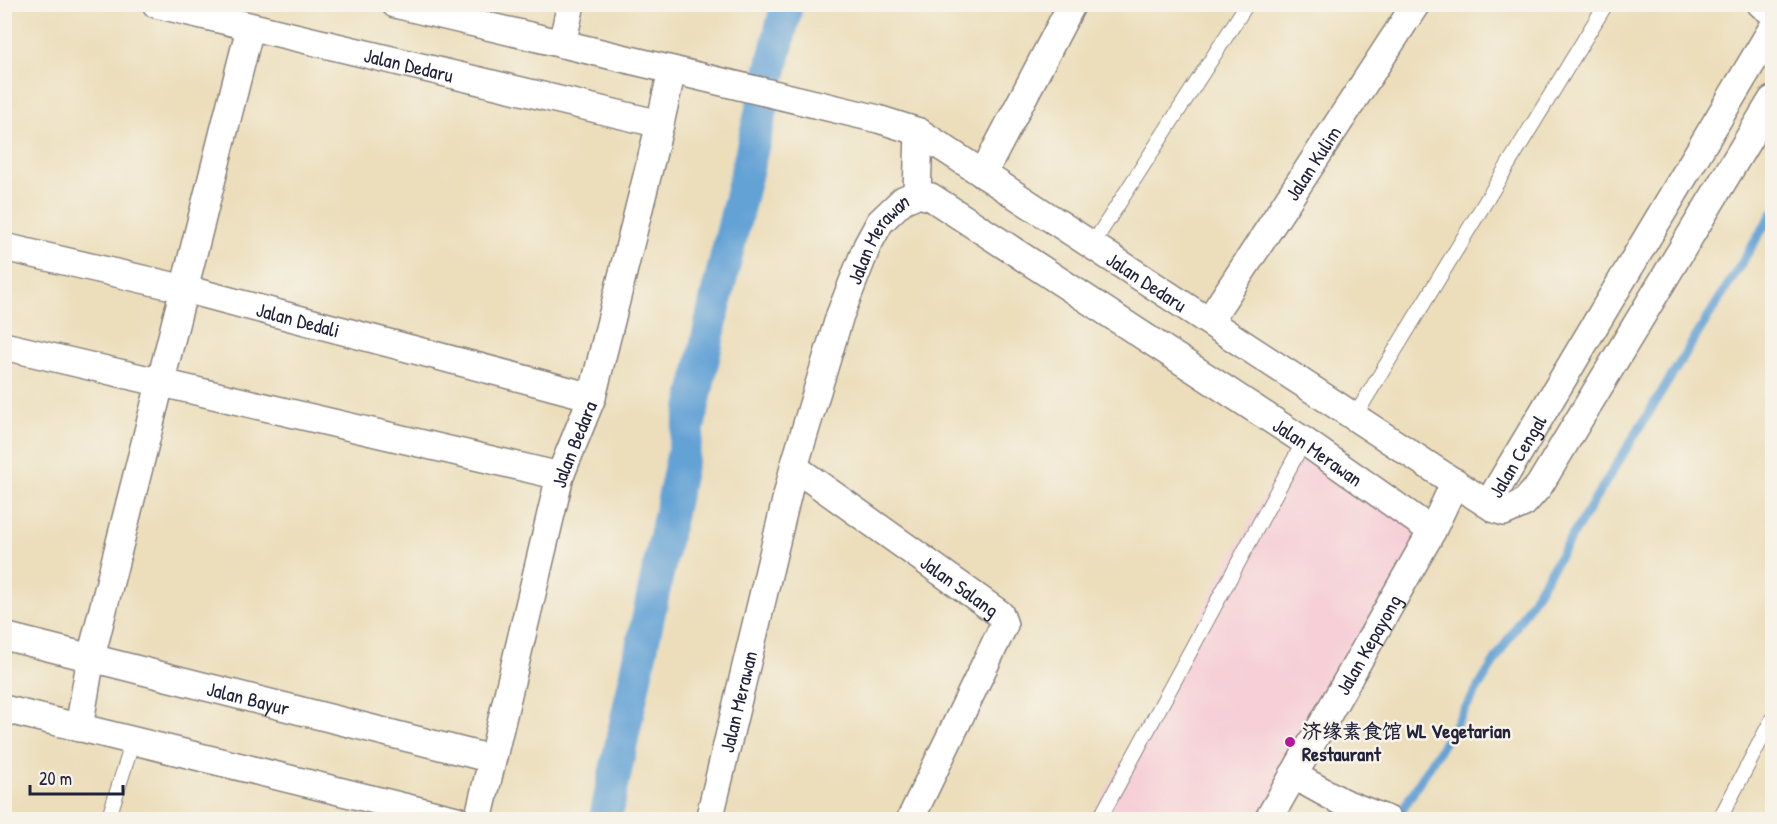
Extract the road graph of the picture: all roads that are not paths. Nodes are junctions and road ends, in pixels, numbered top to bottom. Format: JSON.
{"nodes":[{"id":1,"x":156,"y":4,"type":"edge"},
{"id":2,"x":395,"y":4,"type":"edge"},
{"id":3,"x":571,"y":4,"type":"edge"},
{"id":4,"x":1072,"y":4,"type":"edge"},
{"id":5,"x":1247,"y":4,"type":"edge"},
{"id":6,"x":1416,"y":4,"type":"edge"},
{"id":7,"x":1606,"y":4,"type":"edge"},
{"id":8,"x":1761,"y":4,"type":"edge"},
{"id":9,"x":1773,"y":12,"type":"edge"},
{"id":10,"x":250,"y":28,"type":"junction"},
{"id":11,"x":1773,"y":29,"type":"edge"},
{"id":12,"x":562,"y":44,"type":"junction"},
{"id":13,"x":672,"y":70,"type":"junction"},
{"id":14,"x":1773,"y":100,"type":"edge"},
{"id":15,"x":660,"y":124,"type":"junction"},
{"id":16,"x":919,"y":132,"type":"junction"},
{"id":17,"x":983,"y":174,"type":"junction"},
{"id":18,"x":917,"y":194,"type":"junction"},
{"id":19,"x":1092,"y":245,"type":"junction"},
{"id":20,"x":4,"y":247,"type":"edge"},
{"id":21,"x":184,"y":289,"type":"junction"},
{"id":22,"x":1209,"y":321,"type":"junction"},
{"id":23,"x":4,"y":346,"type":"edge"},
{"id":24,"x":161,"y":382,"type":"junction"},
{"id":25,"x":592,"y":397,"type":"junction"},
{"id":26,"x":1355,"y":416,"type":"junction"},
{"id":27,"x":1304,"y":441,"type":"junction"},
{"id":28,"x":794,"y":467,"type":"junction"},
{"id":29,"x":560,"y":476,"type":"junction"},
{"id":30,"x":1455,"y":482,"type":"junction"},
{"id":31,"x":1488,"y":504,"type":"junction"},
{"id":32,"x":1432,"y":531,"type":"junction"},
{"id":33,"x":4,"y":636,"type":"edge"},
{"id":34,"x":91,"y":657,"type":"junction"},
{"id":35,"x":4,"y":709,"type":"edge"},
{"id":36,"x":1773,"y":719,"type":"edge"},
{"id":37,"x":79,"y":728,"type":"junction"},
{"id":38,"x":133,"y":741,"type":"junction"},
{"id":39,"x":492,"y":759,"type":"junction"},
{"id":40,"x":1293,"y":775,"type":"junction"},
{"id":41,"x":1384,"y":818,"type":"edge"},
{"id":42,"x":108,"y":819,"type":"edge"},
{"id":43,"x":457,"y":819,"type":"edge"},
{"id":44,"x":478,"y":819,"type":"edge"},
{"id":45,"x":709,"y":819,"type":"edge"},
{"id":46,"x":910,"y":819,"type":"edge"},
{"id":47,"x":1099,"y":819,"type":"edge"},
{"id":48,"x":1268,"y":819,"type":"edge"},
{"id":49,"x":1719,"y":819,"type":"edge"}],
"edges":[{"from":1,"to":10,"type":"street","name":"Jalan Dedaru"},
{"from":2,"to":12,"type":"street"},
{"from":3,"to":12,"type":"street"},
{"from":4,"to":17,"type":"street"},
{"from":5,"to":19,"type":"lane"},
{"from":6,"to":22,"type":"street","name":"Jalan Kulim"},
{"from":7,"to":26,"type":"lane"},
{"from":8,"to":9,"type":"street"},
{"from":10,"to":15,"type":"street","name":"Jalan Dedaru"},
{"from":10,"to":21,"type":"street"},
{"from":11,"to":31,"type":"street","name":"Jalan Cengal"},
{"from":12,"to":13,"type":"street"},
{"from":13,"to":15,"type":"street","name":"Jalan Bedara"},
{"from":13,"to":16,"type":"street","name":"Jalan Dedaru"},
{"from":14,"to":31,"type":"street","name":"Jalan Cengal"},
{"from":15,"to":25,"type":"street","name":"Jalan Bedara"},
{"from":16,"to":17,"type":"street","name":"Jalan Dedaru"},
{"from":16,"to":18,"type":"street"},
{"from":17,"to":19,"type":"street","name":"Jalan Dedaru"},
{"from":18,"to":27,"type":"street","name":"Jalan Merawan"},
{"from":18,"to":28,"type":"street","name":"Jalan Merawan"},
{"from":19,"to":22,"type":"street","name":"Jalan Dedaru"},
{"from":20,"to":21,"type":"street","name":"Jalan Dedali"},
{"from":21,"to":24,"type":"street"},
{"from":21,"to":25,"type":"street","name":"Jalan Dedali"},
{"from":22,"to":26,"type":"street","name":"Jalan Dedaru"},
{"from":23,"to":24,"type":"street"},
{"from":24,"to":29,"type":"street"},
{"from":24,"to":34,"type":"street"},
{"from":25,"to":29,"type":"street","name":"Jalan Bedara"},
{"from":26,"to":30,"type":"street","name":"Jalan Dedaru"},
{"from":27,"to":32,"type":"street","name":"Jalan Merawan"},
{"from":27,"to":47,"type":"lane"},
{"from":28,"to":45,"type":"street","name":"Jalan Merawan"},
{"from":28,"to":46,"type":"street","name":"Jalan Salang"},
{"from":29,"to":39,"type":"street","name":"Jalan Bedara"},
{"from":30,"to":31,"type":"street","name":"Jalan Dedaru"},
{"from":30,"to":32,"type":"street","name":"Jalan Kepayong"},
{"from":32,"to":40,"type":"street","name":"Jalan Kepayong"},
{"from":33,"to":34,"type":"street","name":"Jalan Bayur"},
{"from":34,"to":37,"type":"street"},
{"from":34,"to":39,"type":"street","name":"Jalan Bayur"},
{"from":35,"to":37,"type":"street"},
{"from":36,"to":49,"type":"lane"},
{"from":37,"to":38,"type":"street"},
{"from":38,"to":42,"type":"lane"},
{"from":38,"to":43,"type":"street"},
{"from":39,"to":44,"type":"street","name":"Jalan Bedara"},
{"from":40,"to":41,"type":"street"},
{"from":40,"to":48,"type":"street","name":"Jalan Kepayong"}]}
